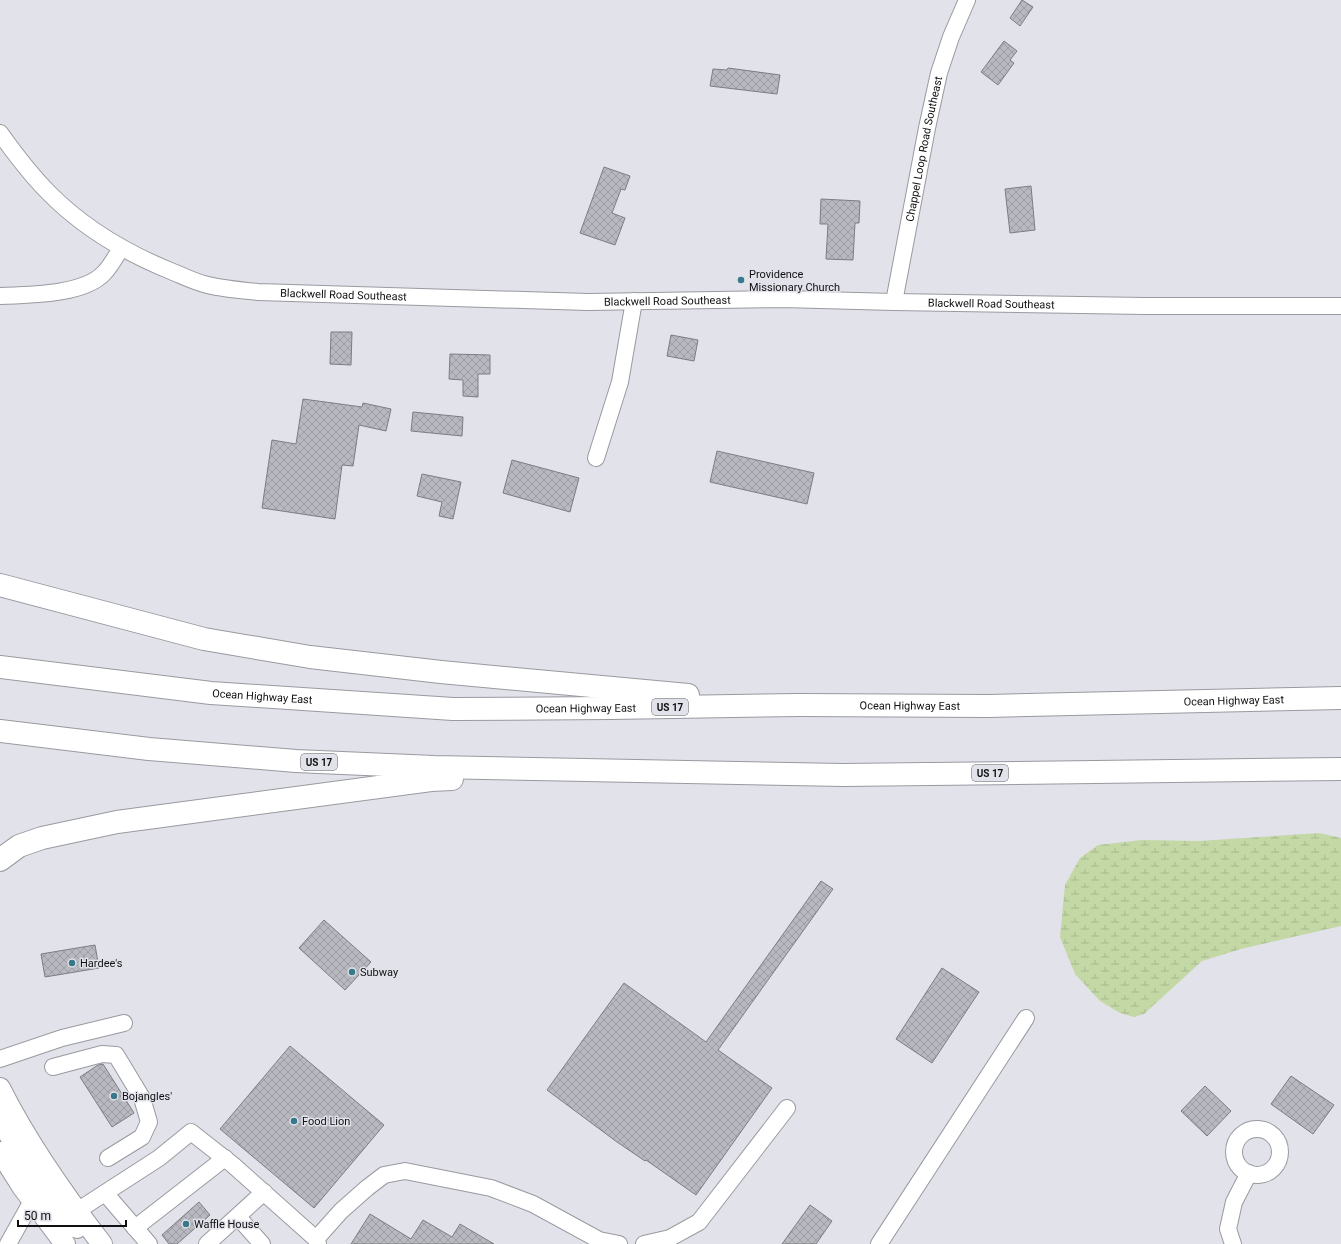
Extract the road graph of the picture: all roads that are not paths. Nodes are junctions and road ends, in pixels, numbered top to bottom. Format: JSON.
{"nodes":[{"id":1,"x":967,"y":0,"type":"edge"},
{"id":2,"x":0,"y":133,"type":"edge"},
{"id":3,"x":121,"y":248,"type":"junction"},
{"id":4,"x":0,"y":296,"type":"edge"},
{"id":5,"x":634,"y":301,"type":"junction"},
{"id":6,"x":894,"y":302,"type":"junction"},
{"id":7,"x":1341,"y":306,"type":"edge"},
{"id":8,"x":596,"y":458,"type":"dead end"},
{"id":9,"x":0,"y":585,"type":"edge"},
{"id":10,"x":0,"y":667,"type":"edge"},
{"id":11,"x":1341,"y":698,"type":"edge"},
{"id":12,"x":799,"y":705,"type":"junction"},
{"id":13,"x":0,"y":731,"type":"edge"},
{"id":14,"x":1341,"y":769,"type":"edge"},
{"id":15,"x":639,"y":771,"type":"junction"},
{"id":16,"x":0,"y":838,"type":"edge"},
{"id":17,"x":42,"y":838,"type":"junction"},
{"id":18,"x":0,"y":860,"type":"edge"},
{"id":19,"x":1026,"y":1018,"type":"dead end"},
{"id":20,"x":124,"y":1023,"type":"dead end"},
{"id":21,"x":0,"y":1060,"type":"edge"},
{"id":22,"x":53,"y":1067,"type":"dead end"},
{"id":23,"x":0,"y":1088,"type":"edge"},
{"id":24,"x":787,"y":1108,"type":"dead end"},
{"id":25,"x":0,"y":1119,"type":"edge"},
{"id":26,"x":0,"y":1152,"type":"edge"},
{"id":27,"x":108,"y":1158,"type":"dead end"},
{"id":28,"x":225,"y":1158,"type":"junction"},
{"id":29,"x":1249,"y":1173,"type":"dead end"},
{"id":30,"x":264,"y":1192,"type":"junction"},
{"id":31,"x":106,"y":1194,"type":"junction"},
{"id":32,"x":32,"y":1201,"type":"junction"},
{"id":33,"x":77,"y":1211,"type":"junction"},
{"id":34,"x":238,"y":1217,"type":"junction"},
{"id":35,"x":135,"y":1228,"type":"junction"},
{"id":36,"x":317,"y":1242,"type":"edge"},
{"id":37,"x":598,"y":1242,"type":"edge"},
{"id":38,"x":8,"y":1244,"type":"edge"},
{"id":39,"x":64,"y":1244,"type":"edge"},
{"id":40,"x":94,"y":1244,"type":"edge"},
{"id":41,"x":102,"y":1244,"type":"edge"},
{"id":42,"x":149,"y":1244,"type":"edge"},
{"id":43,"x":208,"y":1244,"type":"edge"},
{"id":44,"x":262,"y":1244,"type":"edge"},
{"id":45,"x":619,"y":1244,"type":"edge"},
{"id":46,"x":644,"y":1244,"type":"edge"},
{"id":47,"x":879,"y":1244,"type":"edge"},
{"id":48,"x":1233,"y":1244,"type":"edge"}],
"edges":[{"from":1,"to":6,"type":"street","name":"Chappel Loop Road Southeast"},
{"from":2,"to":3,"type":"street","name":"Blackwell Road Southeast"},
{"from":3,"to":4,"type":"street"},
{"from":3,"to":5,"type":"street","name":"Blackwell Road Southeast"},
{"from":5,"to":6,"type":"street","name":"Blackwell Road Southeast"},
{"from":5,"to":8,"type":"street"},
{"from":6,"to":7,"type":"street","name":"Blackwell Road Southeast"},
{"from":9,"to":12,"type":"highway"},
{"from":10,"to":12,"type":"highway","name":"Ocean Highway East","number":"US 17"},
{"from":11,"to":12,"type":"highway","name":"Ocean Highway East","number":"US 17"},
{"from":13,"to":15,"type":"highway","number":"US 17"},
{"from":14,"to":15,"type":"highway","number":"US 17"},
{"from":15,"to":17,"type":"highway"},
{"from":16,"to":17,"type":"highway"},
{"from":17,"to":18,"type":"highway"},
{"from":19,"to":47,"type":"street"},
{"from":20,"to":21,"type":"street"},
{"from":22,"to":27,"type":"street"},
{"from":23,"to":33,"type":"main road"},
{"from":24,"to":46,"type":"street"},
{"from":25,"to":40,"type":"main road"},
{"from":26,"to":32,"type":"main road"},
{"from":28,"to":30,"type":"street"},
{"from":28,"to":31,"type":"street"},
{"from":28,"to":35,"type":"street"},
{"from":29,"to":48,"type":"street"},
{"from":30,"to":34,"type":"street"},
{"from":30,"to":36,"type":"street"},
{"from":31,"to":33,"type":"street"},
{"from":31,"to":35,"type":"street"},
{"from":32,"to":38,"type":"street"},
{"from":32,"to":39,"type":"main road"},
{"from":33,"to":41,"type":"main road"},
{"from":34,"to":43,"type":"street"},
{"from":34,"to":44,"type":"street"},
{"from":35,"to":42,"type":"street"},
{"from":36,"to":37,"type":"street"},
{"from":37,"to":45,"type":"street"}]}
